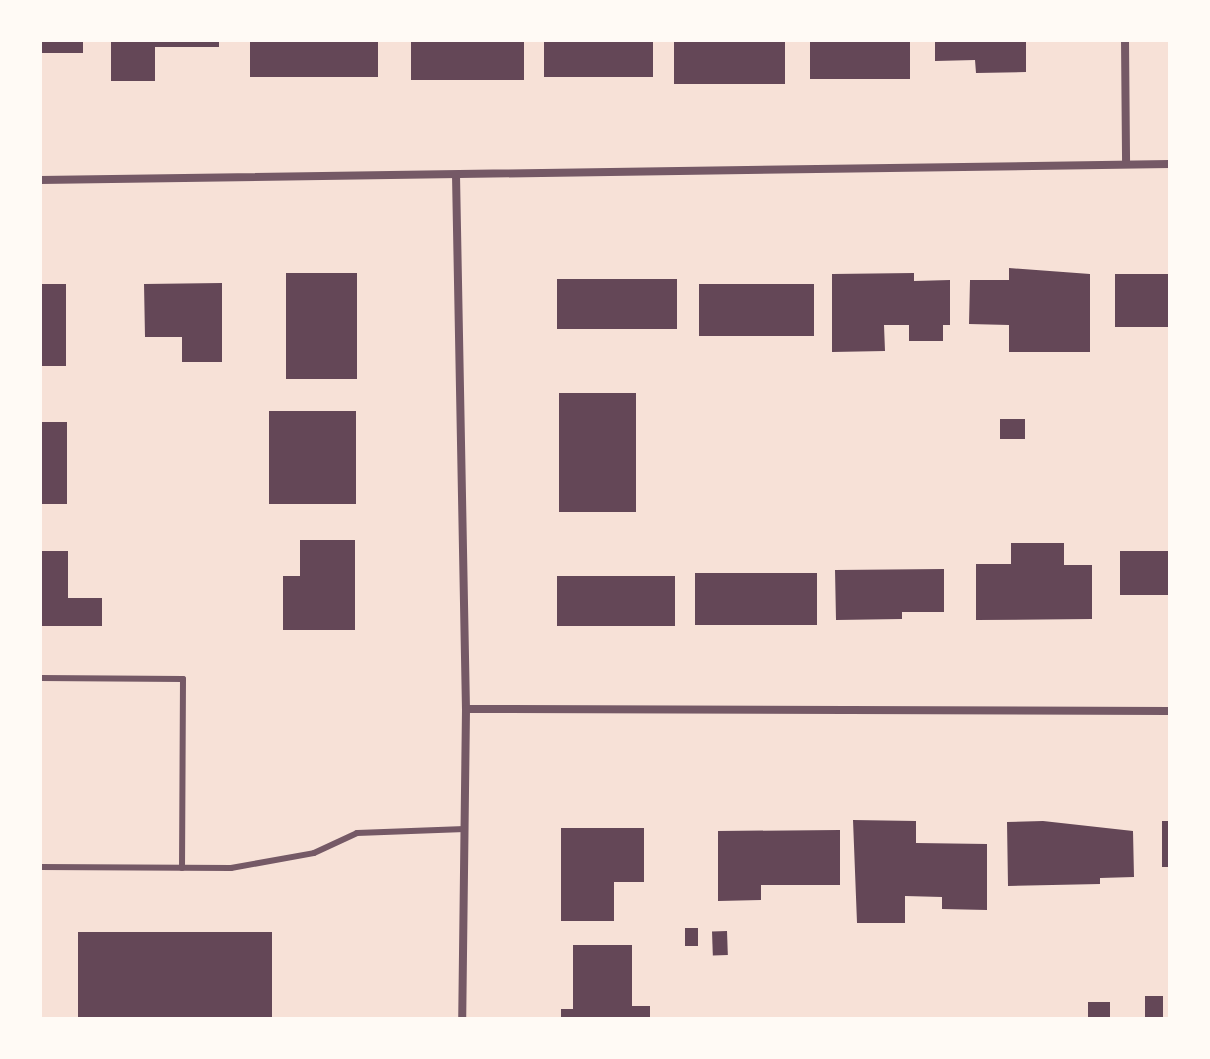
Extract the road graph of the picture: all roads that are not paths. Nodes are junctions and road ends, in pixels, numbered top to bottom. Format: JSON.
{"nodes":[{"id":1,"x":1125,"y":40,"type":"edge"},
{"id":2,"x":1126,"y":164,"type":"junction"},
{"id":3,"x":1170,"y":164,"type":"edge"},
{"id":4,"x":456,"y":175,"type":"junction"},
{"id":5,"x":40,"y":180,"type":"edge"},
{"id":6,"x":40,"y":678,"type":"edge"},
{"id":7,"x":466,"y":709,"type":"junction"},
{"id":8,"x":1170,"y":711,"type":"edge"},
{"id":9,"x":465,"y":829,"type":"junction"},
{"id":10,"x":40,"y":867,"type":"edge"},
{"id":11,"x":182,"y":868,"type":"junction"},
{"id":12,"x":462,"y":1019,"type":"edge"}],
"edges":[{"from":1,"to":2,"type":"street"},
{"from":2,"to":3,"type":"street"},
{"from":2,"to":4,"type":"street"},
{"from":4,"to":5,"type":"street"},
{"from":4,"to":7,"type":"street"},
{"from":6,"to":11,"type":"lane"},
{"from":7,"to":8,"type":"street"},
{"from":7,"to":9,"type":"street"},
{"from":9,"to":11,"type":"lane"},
{"from":9,"to":12,"type":"street"},
{"from":10,"to":11,"type":"lane"}]}
